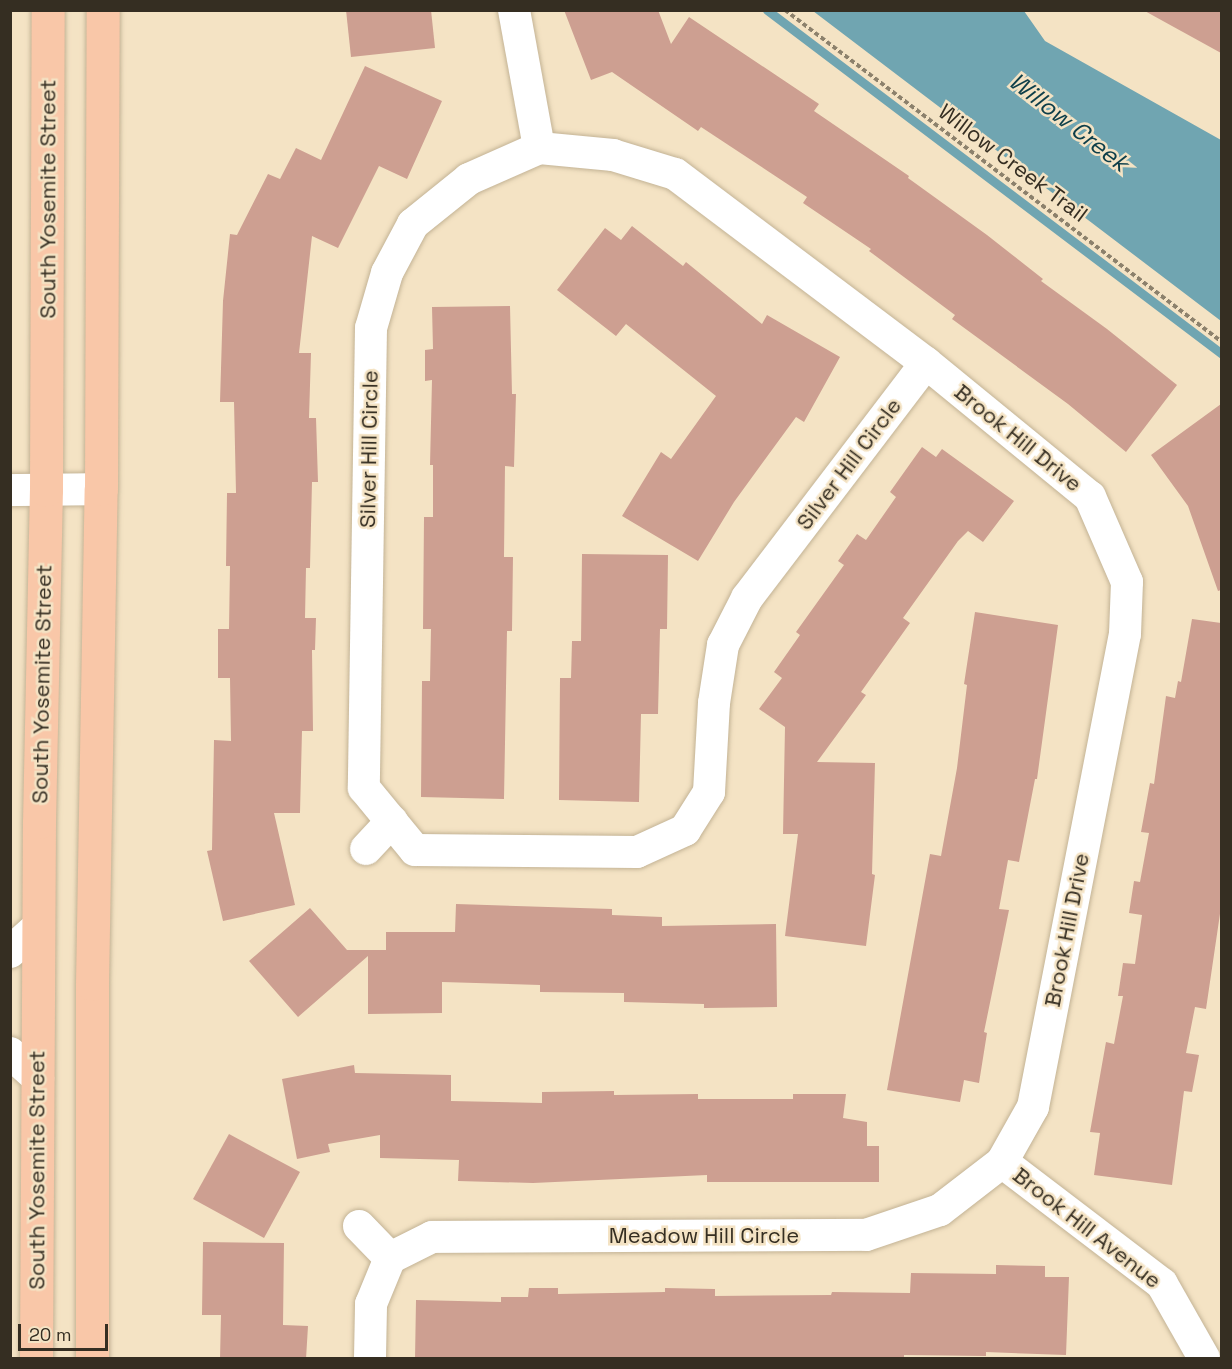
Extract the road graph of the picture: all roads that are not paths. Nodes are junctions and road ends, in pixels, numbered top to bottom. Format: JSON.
{"nodes":[{"id":1,"x":48,"y":10,"type":"edge"},
{"id":2,"x":103,"y":10,"type":"edge"},
{"id":3,"x":514,"y":10,"type":"edge"},
{"id":4,"x":539,"y":148,"type":"junction"},
{"id":5,"x":926,"y":363,"type":"junction"},
{"id":6,"x":101,"y":489,"type":"junction"},
{"id":7,"x":10,"y":490,"type":"edge"},
{"id":8,"x":46,"y":490,"type":"junction"},
{"id":9,"x":392,"y":821,"type":"junction"},
{"id":10,"x":366,"y":849,"type":"dead end"},
{"id":11,"x":39,"y":926,"type":"junction"},
{"id":12,"x":10,"y":952,"type":"edge"},
{"id":13,"x":10,"y":1053,"type":"edge"},
{"id":14,"x":38,"y":1078,"type":"junction"},
{"id":15,"x":1002,"y":1162,"type":"junction"},
{"id":16,"x":359,"y":1226,"type":"dead end"},
{"id":17,"x":390,"y":1258,"type":"junction"},
{"id":18,"x":36,"y":1359,"type":"edge"},
{"id":19,"x":92,"y":1359,"type":"edge"},
{"id":20,"x":370,"y":1359,"type":"edge"},
{"id":21,"x":1204,"y":1359,"type":"edge"}],
"edges":[{"from":1,"to":8,"type":"main road","name":"South Yosemite Street"},
{"from":2,"to":6,"type":"main road"},
{"from":3,"to":4,"type":"street"},
{"from":4,"to":5,"type":"street","name":"Brook Hill Drive"},
{"from":4,"to":9,"type":"street","name":"Silver Hill Circle"},
{"from":5,"to":9,"type":"street","name":"Silver Hill Circle"},
{"from":5,"to":15,"type":"street","name":"Brook Hill Drive"},
{"from":6,"to":8,"type":"street"},
{"from":6,"to":19,"type":"main road"},
{"from":7,"to":8,"type":"street"},
{"from":8,"to":11,"type":"main road","name":"South Yosemite Street"},
{"from":9,"to":10,"type":"street"},
{"from":11,"to":12,"type":"street"},
{"from":11,"to":14,"type":"main road","name":"South Yosemite Street"},
{"from":13,"to":14,"type":"street"},
{"from":14,"to":18,"type":"main road","name":"South Yosemite Street"},
{"from":15,"to":17,"type":"street","name":"Meadow Hill Circle"},
{"from":15,"to":21,"type":"street","name":"Brook Hill Avenue"},
{"from":16,"to":17,"type":"street"},
{"from":17,"to":20,"type":"street"}]}
